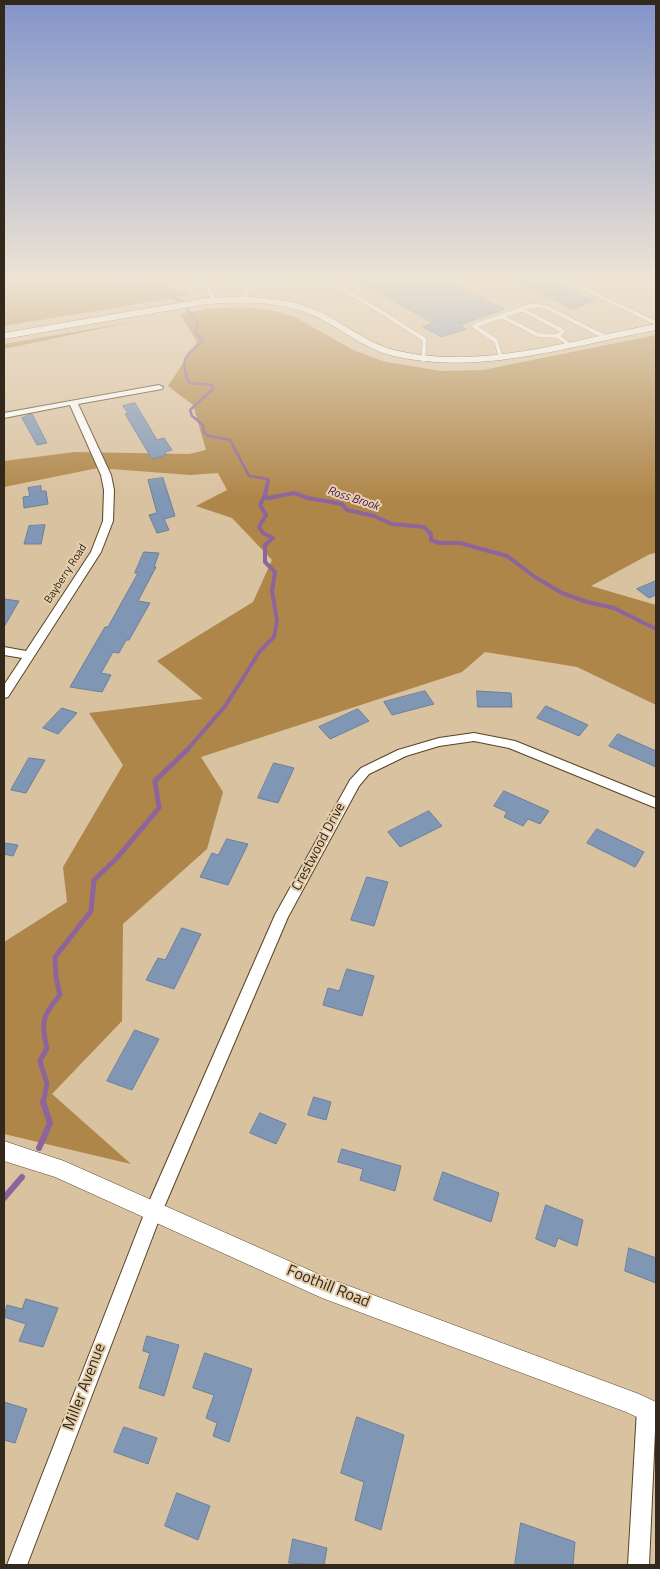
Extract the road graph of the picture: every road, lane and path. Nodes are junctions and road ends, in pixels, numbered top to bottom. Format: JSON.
{"nodes":[{"id":1,"x":389,"y":352,"type":"edge"},
{"id":2,"x":422,"y":352,"type":"edge"},
{"id":3,"x":500,"y":352,"type":"edge"},
{"id":4,"x":529,"y":352,"type":"edge"},
{"id":5,"x":502,"y":358,"type":"junction"},
{"id":6,"x":424,"y":360,"type":"junction"},
{"id":7,"x":159,"y":387,"type":"dead end"},
{"id":8,"x":73,"y":402,"type":"junction"},
{"id":9,"x":4,"y":415,"type":"edge"},
{"id":10,"x":4,"y":651,"type":"edge"},
{"id":11,"x":28,"y":655,"type":"junction"},
{"id":12,"x":4,"y":694,"type":"edge"},
{"id":13,"x":656,"y":803,"type":"edge"},
{"id":14,"x":4,"y":1150,"type":"edge"},
{"id":15,"x":154,"y":1210,"type":"junction"},
{"id":16,"x":651,"y":1412,"type":"edge"},
{"id":17,"x":17,"y":1565,"type":"edge"},
{"id":18,"x":638,"y":1565,"type":"edge"}],
"edges":[{"from":1,"to":6,"type":"street"},
{"from":2,"to":6,"type":"lane"},
{"from":3,"to":5,"type":"lane"},
{"from":4,"to":5,"type":"street"},
{"from":5,"to":6,"type":"street"},
{"from":7,"to":8,"type":"street"},
{"from":8,"to":9,"type":"street"},
{"from":8,"to":11,"type":"street","name":"Bayberry Road"},
{"from":10,"to":11,"type":"street"},
{"from":11,"to":12,"type":"street","name":"Bayberry Road"},
{"from":13,"to":15,"type":"street","name":"Crestwood Drive"},
{"from":14,"to":15,"type":"street","name":"Foothill Road"},
{"from":15,"to":16,"type":"street","name":"Foothill Road"},
{"from":15,"to":17,"type":"street","name":"Miller Avenue"},
{"from":16,"to":18,"type":"street"}]}
